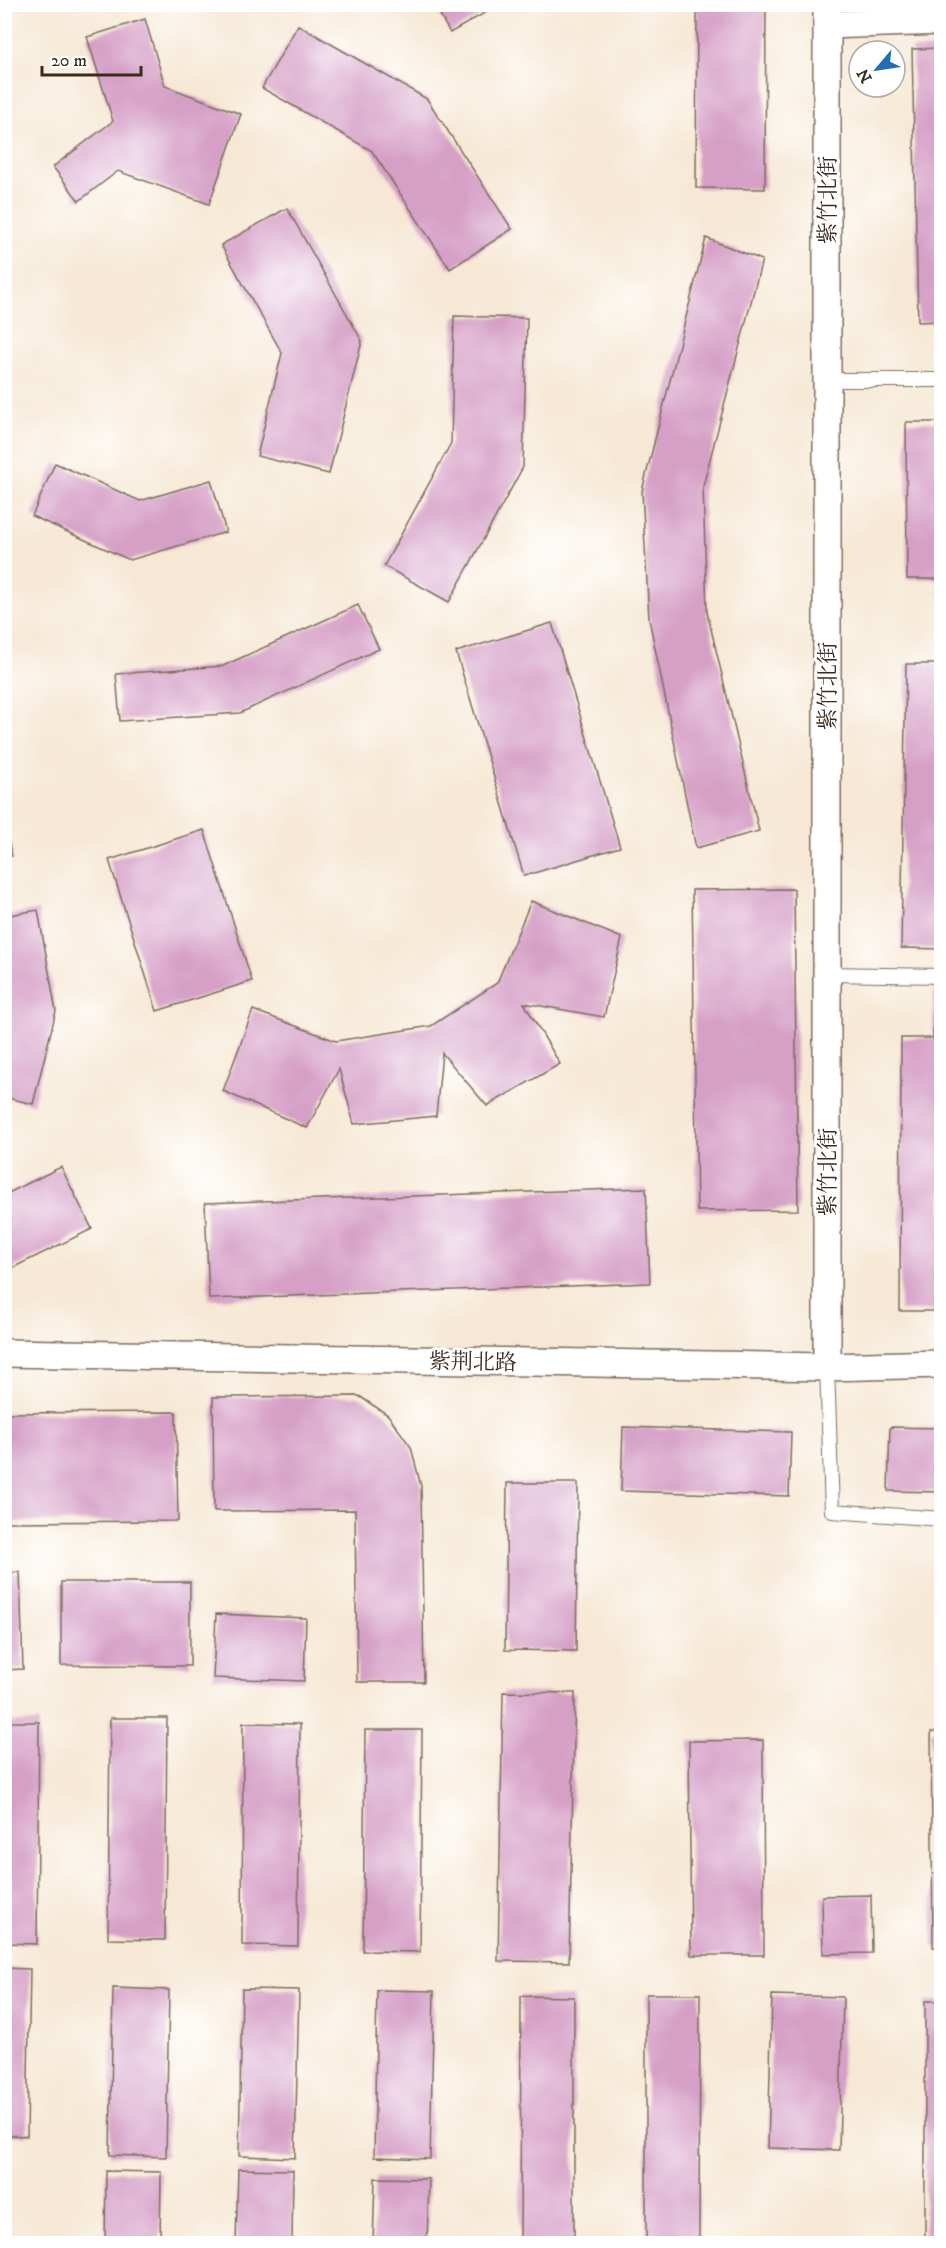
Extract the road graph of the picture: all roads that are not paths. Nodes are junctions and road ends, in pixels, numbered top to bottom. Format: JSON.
{"nodes":[{"id":1,"x":827,"y":15,"type":"edge"},
{"id":2,"x":942,"y":21,"type":"edge"},
{"id":3,"x":827,"y":380,"type":"junction"},
{"id":4,"x":942,"y":380,"type":"edge"},
{"id":5,"x":827,"y":974,"type":"junction"},
{"id":6,"x":942,"y":976,"type":"edge"},
{"id":7,"x":4,"y":1353,"type":"edge"},
{"id":8,"x":942,"y":1364,"type":"edge"},
{"id":9,"x":827,"y":1367,"type":"junction"},
{"id":10,"x":942,"y":1519,"type":"edge"}],
"edges":[{"from":1,"to":2,"type":"street"},
{"from":1,"to":3,"type":"street","name":"紫竹北街"},
{"from":3,"to":4,"type":"lane"},
{"from":3,"to":5,"type":"street","name":"紫竹北街"},
{"from":5,"to":6,"type":"lane"},
{"from":5,"to":9,"type":"street","name":"紫竹北街"},
{"from":7,"to":9,"type":"street","name":"紫荆北路"},
{"from":8,"to":9,"type":"street","name":"紫荆北路"},
{"from":9,"to":10,"type":"lane"}]}
